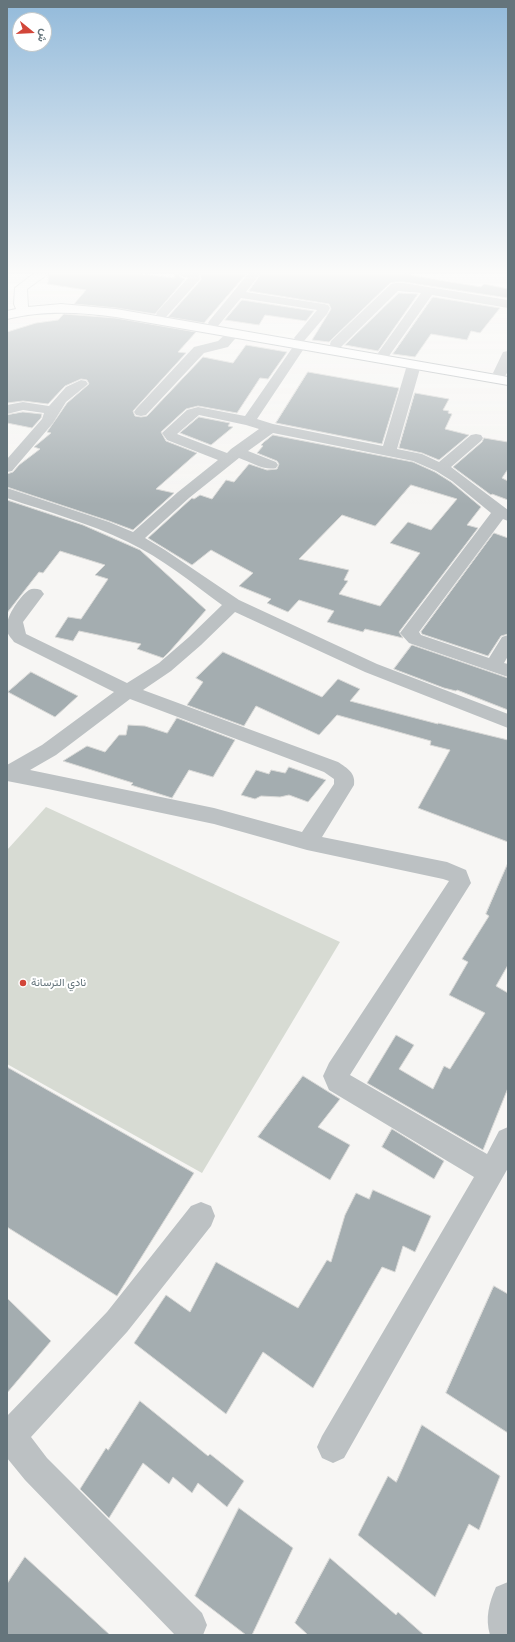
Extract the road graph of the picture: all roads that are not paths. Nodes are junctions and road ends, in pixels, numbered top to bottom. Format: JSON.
{"nodes":[{"id":1,"x":198,"y":351,"type":"edge"},
{"id":2,"x":295,"y":351,"type":"edge"},
{"id":3,"x":346,"y":351,"type":"edge"},
{"id":4,"x":371,"y":351,"type":"edge"},
{"id":5,"x":384,"y":353,"type":"joint"},
{"id":6,"x":508,"y":355,"type":"edge"},
{"id":7,"x":414,"y":365,"type":"junction"},
{"id":8,"x":506,"y":376,"type":"edge"},
{"id":9,"x":81,"y":384,"type":"dead end"},
{"id":10,"x":7,"y":410,"type":"edge"},
{"id":11,"x":52,"y":411,"type":"junction"},
{"id":12,"x":141,"y":412,"type":"dead end"},
{"id":13,"x":249,"y":422,"type":"junction"},
{"id":14,"x":270,"y":428,"type":"junction"},
{"id":15,"x":476,"y":438,"type":"dead end"},
{"id":16,"x":389,"y":450,"type":"junction"},
{"id":17,"x":232,"y":456,"type":"junction"},
{"id":18,"x":271,"y":465,"type":"dead end"},
{"id":19,"x":7,"y":468,"type":"edge"},
{"id":20,"x":441,"y":468,"type":"junction"},
{"id":21,"x":7,"y":493,"type":"edge"},
{"id":22,"x":504,"y":514,"type":"edge"},
{"id":23,"x":135,"y":539,"type":"junction"},
{"id":24,"x":34,"y":594,"type":"dead end"},
{"id":25,"x":233,"y":604,"type":"junction"},
{"id":26,"x":508,"y":641,"type":"edge"},
{"id":27,"x":500,"y":668,"type":"edge"},
{"id":28,"x":128,"y":691,"type":"junction"},
{"id":29,"x":508,"y":721,"type":"edge"},
{"id":30,"x":7,"y":774,"type":"edge"},
{"id":31,"x":307,"y":842,"type":"junction"},
{"id":32,"x":508,"y":1140,"type":"edge"},
{"id":33,"x":492,"y":1172,"type":"junction"},
{"id":34,"x":201,"y":1216,"type":"dead end"},
{"id":35,"x":9,"y":1434,"type":"edge"},
{"id":36,"x":333,"y":1447,"type":"dead end"},
{"id":37,"x":508,"y":1599,"type":"edge"},
{"id":38,"x":191,"y":1632,"type":"edge"},
{"id":39,"x":508,"y":1635,"type":"edge"}],
"edges":[{"from":1,"to":12,"type":"street"},
{"from":2,"to":13,"type":"street"},
{"from":3,"to":7,"type":"main road"},
{"from":4,"to":5,"type":"main road"},
{"from":5,"to":8,"type":"main road"},
{"from":6,"to":8,"type":"street"},
{"from":7,"to":8,"type":"main road"},
{"from":7,"to":16,"type":"street"},
{"from":9,"to":11,"type":"street"},
{"from":10,"to":11,"type":"street"},
{"from":11,"to":19,"type":"street"},
{"from":13,"to":14,"type":"street"},
{"from":13,"to":17,"type":"street"},
{"from":14,"to":16,"type":"street"},
{"from":14,"to":17,"type":"street"},
{"from":15,"to":20,"type":"street"},
{"from":16,"to":20,"type":"street"},
{"from":17,"to":18,"type":"street"},
{"from":17,"to":23,"type":"street"},
{"from":20,"to":22,"type":"street"},
{"from":21,"to":23,"type":"street"},
{"from":22,"to":27,"type":"street"},
{"from":23,"to":25,"type":"street"},
{"from":24,"to":28,"type":"street"},
{"from":25,"to":28,"type":"street"},
{"from":25,"to":29,"type":"street"},
{"from":26,"to":27,"type":"street"},
{"from":28,"to":30,"type":"street"},
{"from":28,"to":31,"type":"street"},
{"from":30,"to":31,"type":"street"},
{"from":31,"to":33,"type":"street"},
{"from":32,"to":33,"type":"street"},
{"from":33,"to":36,"type":"street"},
{"from":34,"to":35,"type":"street"},
{"from":35,"to":38,"type":"street"},
{"from":37,"to":39,"type":"street"}]}
